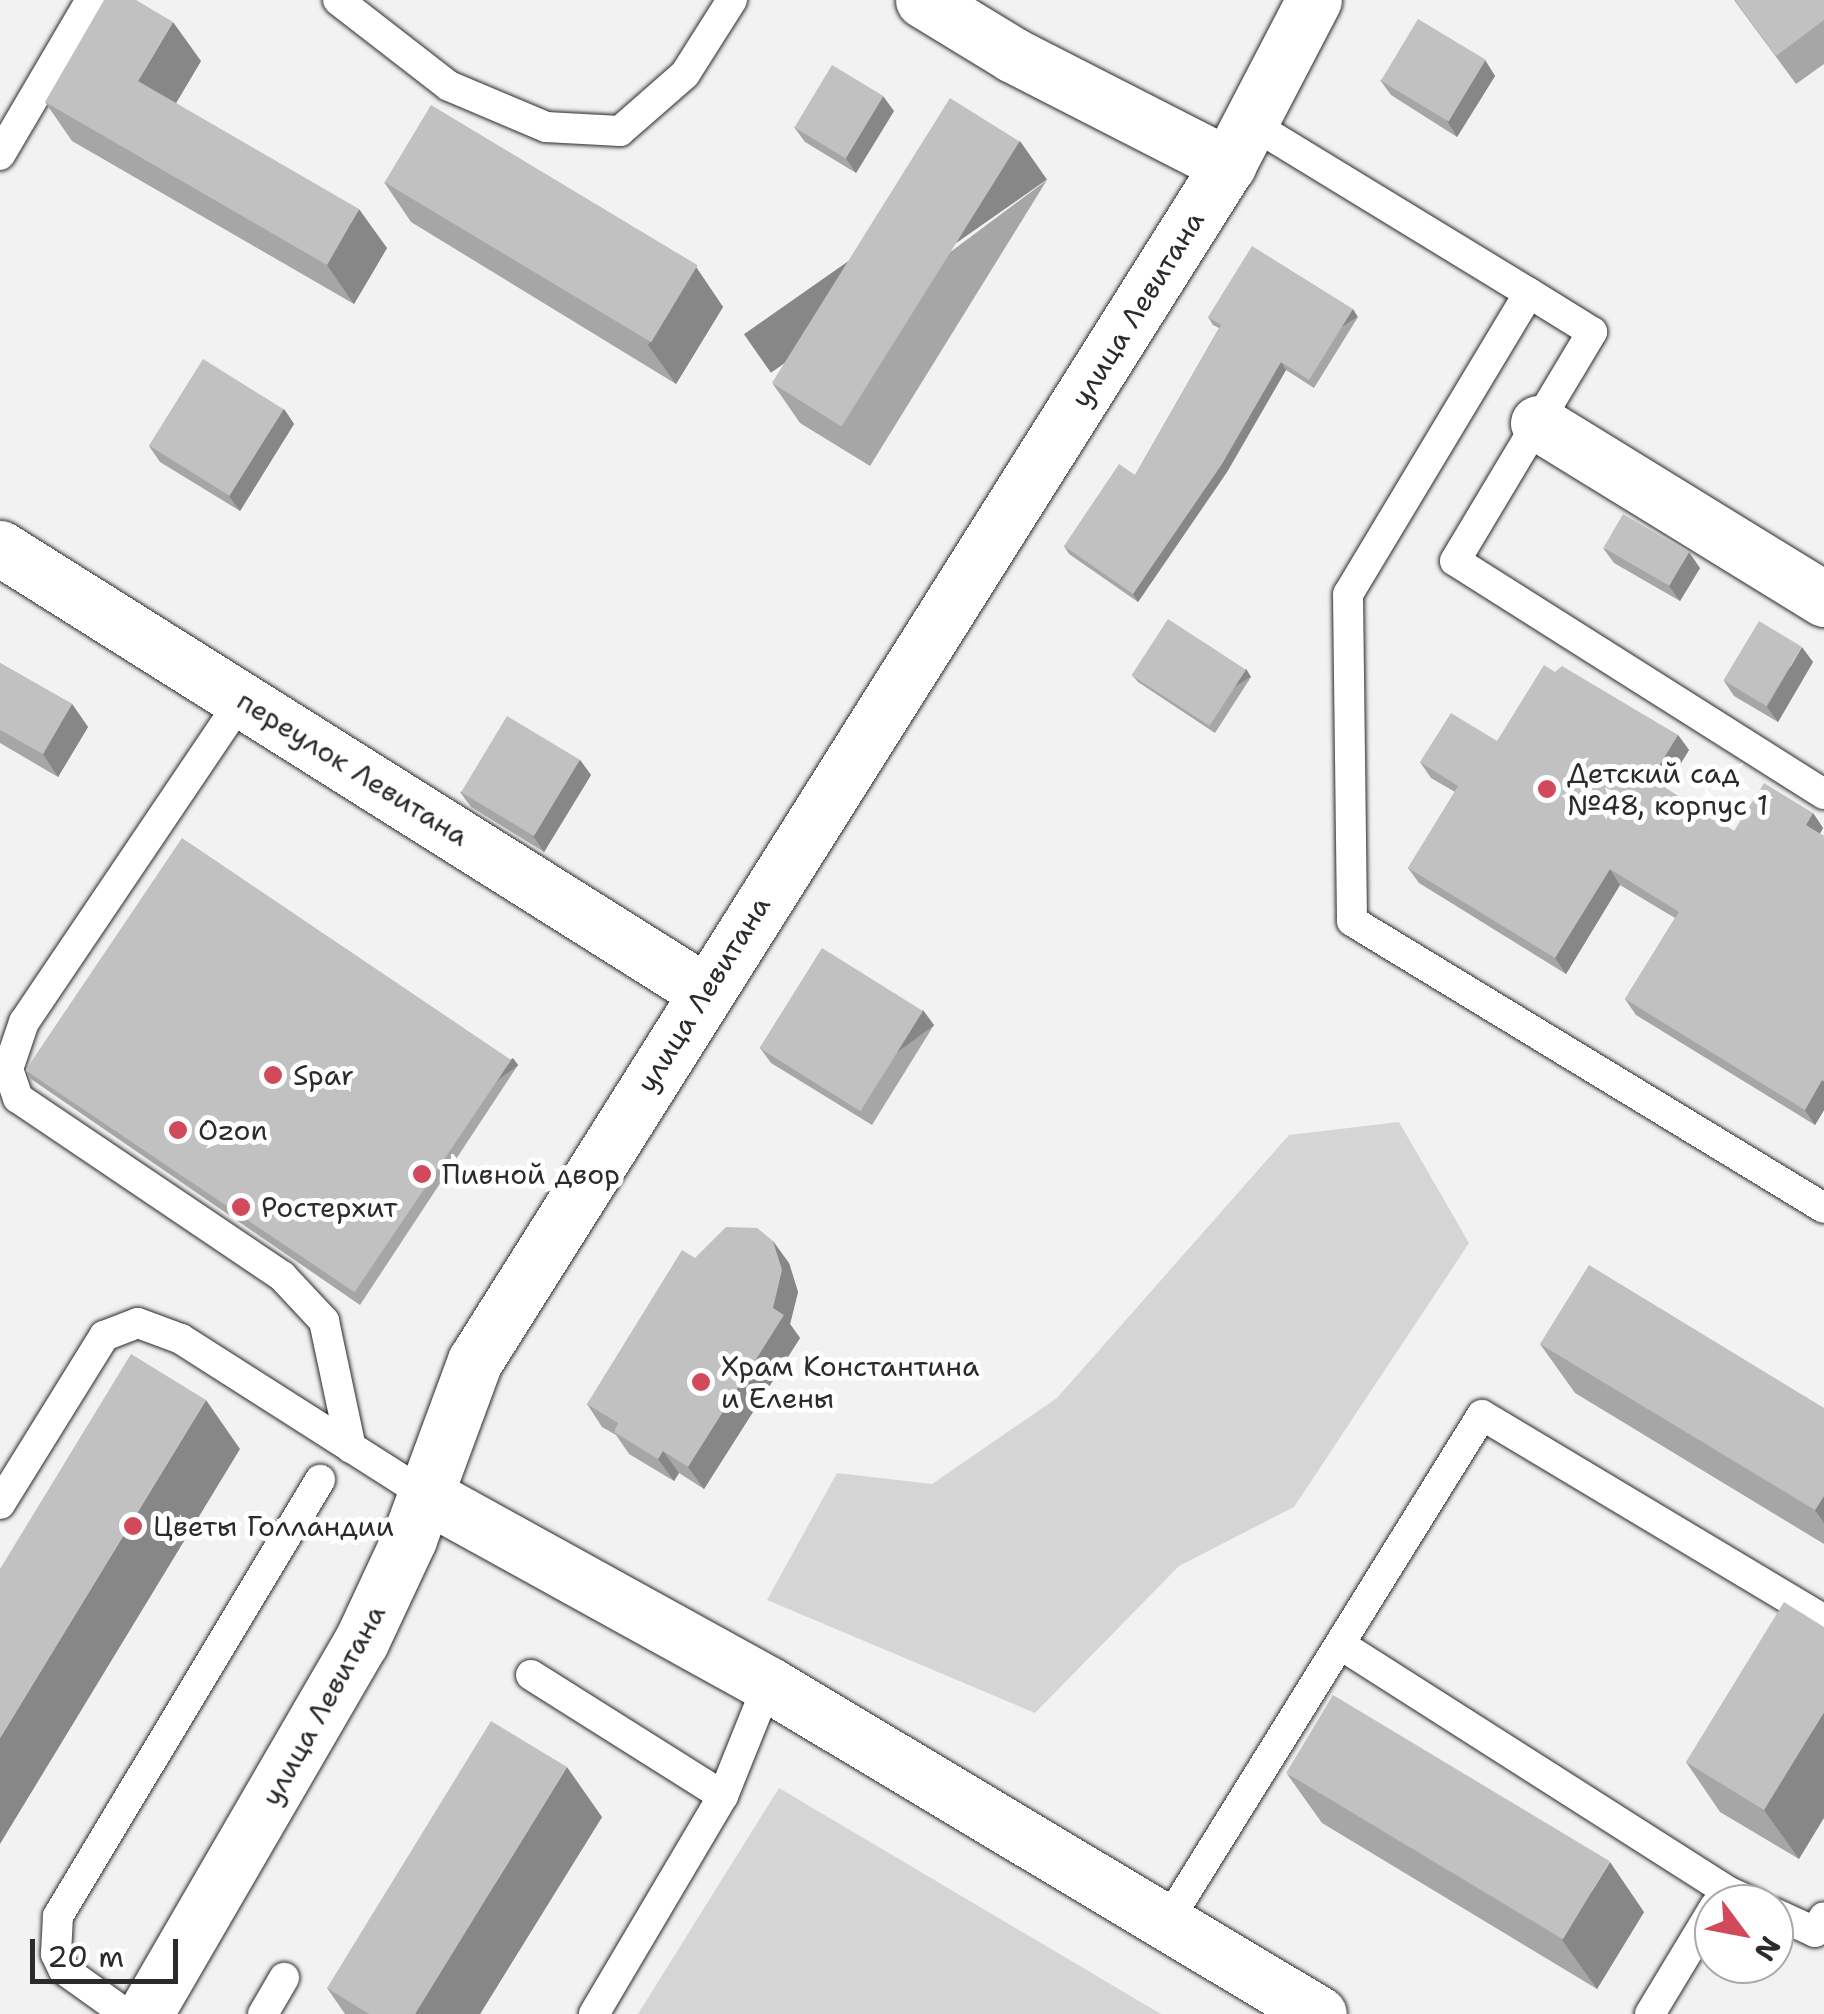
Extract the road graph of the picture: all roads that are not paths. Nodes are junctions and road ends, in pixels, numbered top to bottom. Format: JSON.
{"nodes":[{"id":1,"x":90,"y":0,"type":"edge"},
{"id":2,"x":338,"y":0,"type":"edge"},
{"id":3,"x":732,"y":0,"type":"edge"},
{"id":4,"x":923,"y":0,"type":"edge"},
{"id":5,"x":1314,"y":0,"type":"edge"},
{"id":6,"x":1240,"y":145,"type":"junction"},
{"id":7,"x":0,"y":155,"type":"edge"},
{"id":8,"x":1529,"y":293,"type":"junction"},
{"id":9,"x":1538,"y":423,"type":"junction"},
{"id":10,"x":0,"y":548,"type":"edge"},
{"id":11,"x":1824,"y":599,"type":"edge"},
{"id":12,"x":242,"y":699,"type":"junction"},
{"id":13,"x":1824,"y":794,"type":"edge"},
{"id":14,"x":704,"y":990,"type":"junction"},
{"id":15,"x":1824,"y":1208,"type":"edge"},
{"id":16,"x":352,"y":1448,"type":"junction"},
{"id":17,"x":320,"y":1480,"type":"dead end"},
{"id":18,"x":424,"y":1494,"type":"junction"},
{"id":19,"x":0,"y":1504,"type":"edge"},
{"id":20,"x":1821,"y":1618,"type":"dead end"},
{"id":21,"x":1341,"y":1645,"type":"junction"},
{"id":22,"x":531,"y":1675,"type":"dead end"},
{"id":23,"x":768,"y":1684,"type":"junction"},
{"id":24,"x":724,"y":1796,"type":"junction"},
{"id":25,"x":1694,"y":1884,"type":"edge"},
{"id":26,"x":1824,"y":1917,"type":"edge"},
{"id":27,"x":1169,"y":1919,"type":"junction"},
{"id":28,"x":1794,"y":1922,"type":"edge"},
{"id":29,"x":1694,"y":1942,"type":"edge"},
{"id":30,"x":284,"y":1978,"type":"dead end"},
{"id":31,"x":126,"y":2014,"type":"edge"},
{"id":32,"x":144,"y":2014,"type":"edge"},
{"id":33,"x":263,"y":2014,"type":"edge"},
{"id":34,"x":594,"y":2014,"type":"edge"},
{"id":35,"x":1319,"y":2014,"type":"edge"},
{"id":36,"x":1650,"y":2014,"type":"edge"}],
"edges":[{"from":1,"to":7,"type":"lane"},
{"from":2,"to":3,"type":"lane"},
{"from":4,"to":6,"type":"street"},
{"from":5,"to":6,"type":"street","name":"улица Левитана"},
{"from":6,"to":8,"type":"lane"},
{"from":6,"to":14,"type":"street","name":"улица Левитана"},
{"from":8,"to":9,"type":"lane"},
{"from":8,"to":15,"type":"lane"},
{"from":9,"to":11,"type":"street"},
{"from":9,"to":13,"type":"lane"},
{"from":10,"to":12,"type":"street","name":"переулок Левитана"},
{"from":12,"to":14,"type":"street","name":"переулок Левитана"},
{"from":12,"to":16,"type":"lane"},
{"from":14,"to":18,"type":"street","name":"улица Левитана"},
{"from":16,"to":18,"type":"lane"},
{"from":16,"to":19,"type":"lane"},
{"from":17,"to":31,"type":"lane"},
{"from":18,"to":23,"type":"street"},
{"from":18,"to":32,"type":"street","name":"улица Левитана"},
{"from":20,"to":21,"type":"lane"},
{"from":21,"to":25,"type":"lane"},
{"from":21,"to":27,"type":"lane"},
{"from":22,"to":24,"type":"lane"},
{"from":23,"to":24,"type":"lane"},
{"from":23,"to":27,"type":"street"},
{"from":24,"to":34,"type":"lane"},
{"from":26,"to":28,"type":"lane"},
{"from":27,"to":35,"type":"street"},
{"from":29,"to":36,"type":"lane"},
{"from":30,"to":33,"type":"lane"}]}
